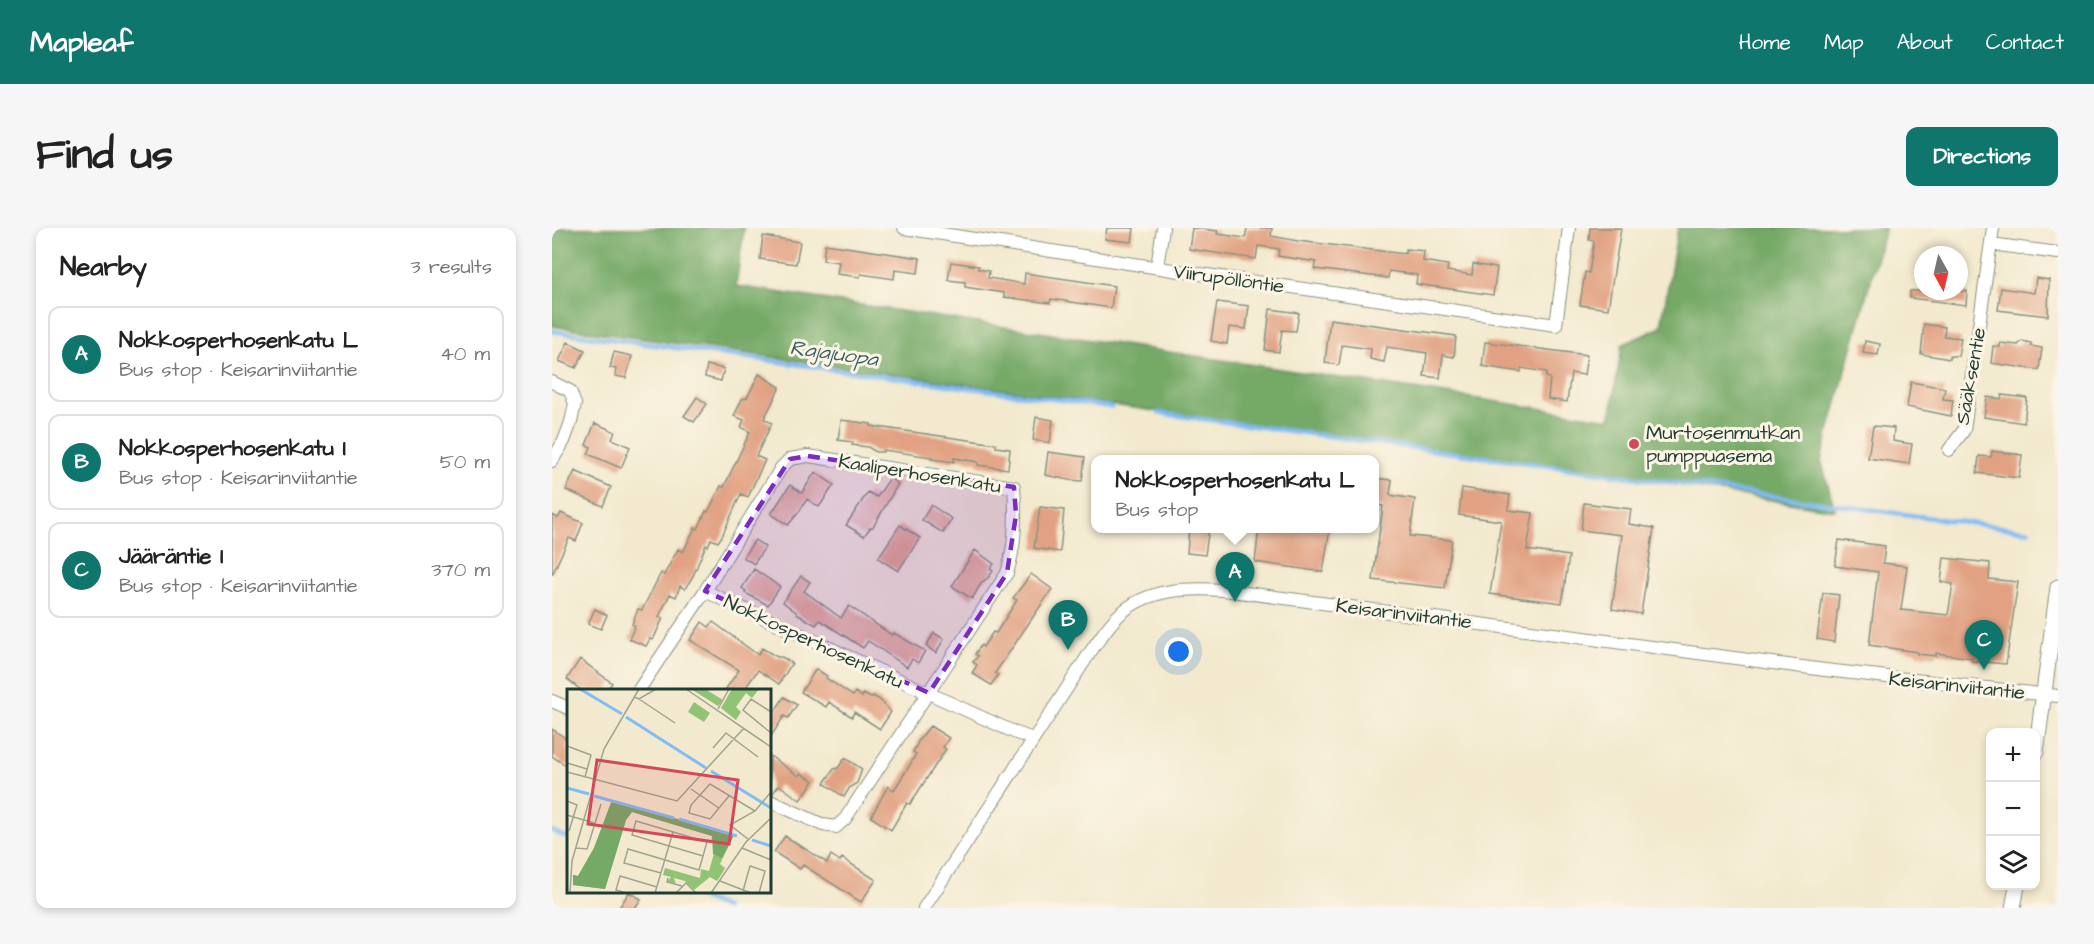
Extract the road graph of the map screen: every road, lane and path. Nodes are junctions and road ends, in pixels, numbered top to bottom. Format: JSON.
{"nodes":[{"id":1,"x":904,"y":228,"type":"edge"},
{"id":2,"x":1163,"y":228,"type":"edge"},
{"id":3,"x":1569,"y":228,"type":"edge"},
{"id":4,"x":1993,"y":228,"type":"edge"},
{"id":5,"x":1991,"y":244,"type":"junction"},
{"id":6,"x":2058,"y":253,"type":"edge"},
{"id":7,"x":1157,"y":267,"type":"junction"},
{"id":8,"x":552,"y":382,"type":"edge"},
{"id":9,"x":1949,"y":450,"type":"dead end"},
{"id":10,"x":552,"y":461,"type":"edge"},
{"id":11,"x":2058,"y":587,"type":"edge"},
{"id":12,"x":705,"y":591,"type":"junction"},
{"id":13,"x":639,"y":689,"type":"edge"},
{"id":14,"x":929,"y":693,"type":"junction"},
{"id":15,"x":2051,"y":695,"type":"edge"},
{"id":16,"x":552,"y":701,"type":"edge"},
{"id":17,"x":567,"y":708,"type":"edge"},
{"id":18,"x":2040,"y":737,"type":"edge"},
{"id":19,"x":1033,"y":739,"type":"junction"},
{"id":20,"x":771,"y":801,"type":"edge"},
{"id":21,"x":2016,"y":890,"type":"edge"},
{"id":22,"x":924,"y":908,"type":"edge"},
{"id":23,"x":2013,"y":908,"type":"edge"}],
"edges":[{"from":1,"to":7,"type":"street","name":"Viirupöllöntie"},
{"from":2,"to":7,"type":"street"},
{"from":3,"to":7,"type":"street","name":"Viirupöllöntie"},
{"from":4,"to":5,"type":"street","name":"Sääksentie"},
{"from":5,"to":6,"type":"street"},
{"from":5,"to":9,"type":"street","name":"Sääksentie"},
{"from":8,"to":10,"type":"street"},
{"from":11,"to":15,"type":"street"},
{"from":12,"to":13,"type":"street","name":"Nokkosperhosenkatu"},
{"from":12,"to":14,"type":"street","name":"Nokkosperhosenkatu"},
{"from":12,"to":14,"type":"street","name":"Kaaliperhosenkatu"},
{"from":14,"to":19,"type":"street","name":"Nokkosperhosenkatu"},
{"from":14,"to":20,"type":"street"},
{"from":15,"to":18,"type":"street"},
{"from":15,"to":19,"type":"street","name":"Keisarinviitantie"},
{"from":16,"to":17,"type":"street"},
{"from":19,"to":22,"type":"street","name":"Keisarinviitantie"},
{"from":21,"to":23,"type":"street"}]}
